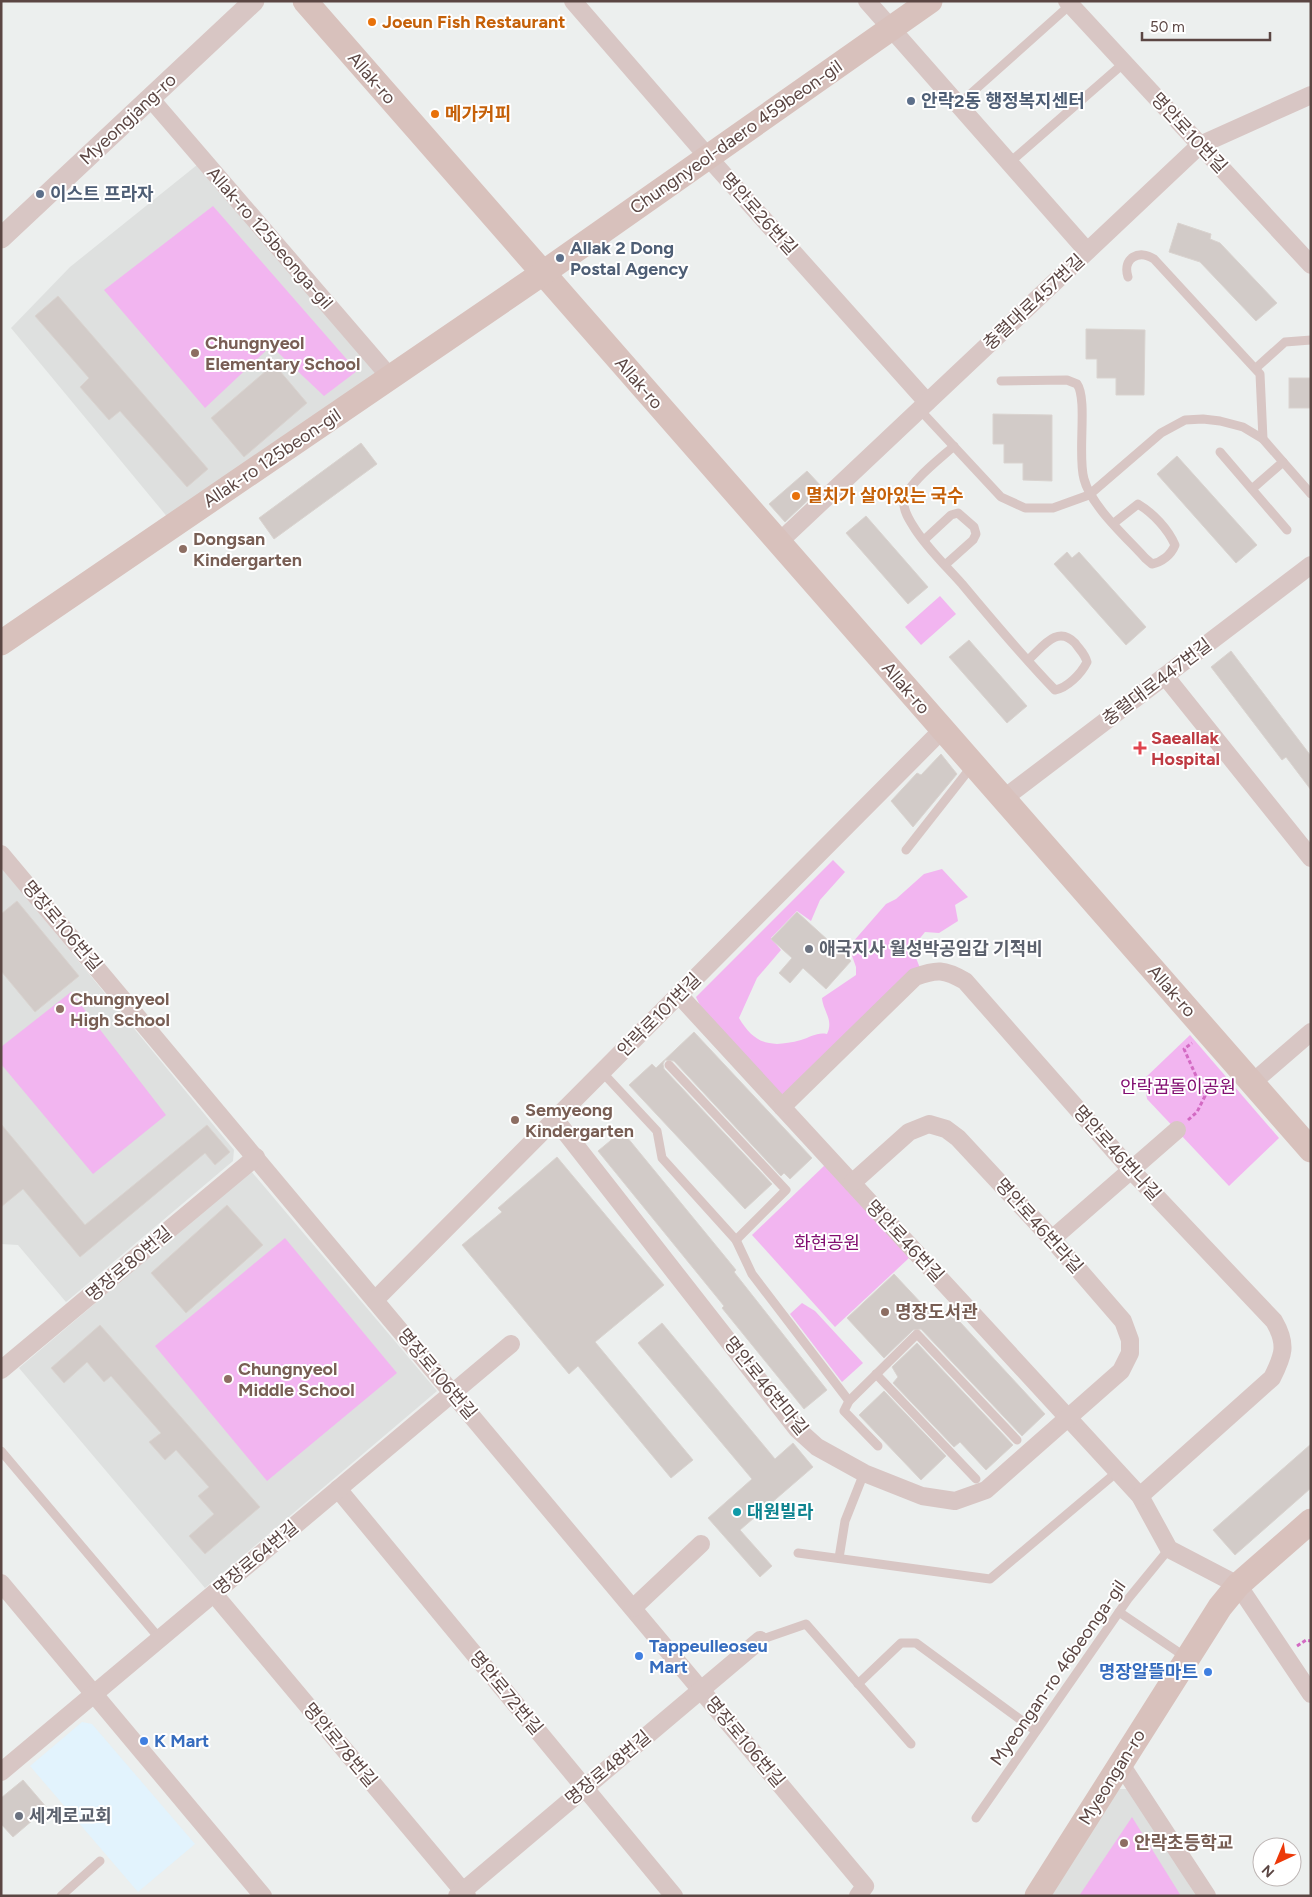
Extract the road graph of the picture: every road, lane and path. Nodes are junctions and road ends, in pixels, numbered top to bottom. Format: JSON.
{"nodes":[{"id":1,"x":254,"y":1,"type":"edge"},
{"id":2,"x":305,"y":1,"type":"edge"},
{"id":3,"x":573,"y":1,"type":"edge"},
{"id":4,"x":867,"y":1,"type":"edge"},
{"id":5,"x":930,"y":1,"type":"edge"},
{"id":6,"x":1068,"y":3,"type":"edge"},
{"id":7,"x":891,"y":28,"type":"junction"},
{"id":8,"x":1124,"y":63,"type":"junction"},
{"id":9,"x":1311,"y":95,"type":"edge"},
{"id":10,"x":150,"y":98,"type":"junction"},
{"id":11,"x":958,"y":105,"type":"junction"},
{"id":12,"x":1200,"y":145,"type":"junction"},
{"id":13,"x":708,"y":157,"type":"junction"},
{"id":14,"x":1009,"y":163,"type":"junction"},
{"id":15,"x":1,"y":238,"type":"edge"},
{"id":16,"x":1087,"y":251,"type":"junction"},
{"id":17,"x":1311,"y":265,"type":"edge"},
{"id":18,"x":543,"y":273,"type":"junction"},
{"id":19,"x":1128,"y":276,"type":"dead end"},
{"id":20,"x":1311,"y":340,"type":"edge"},
{"id":21,"x":1256,"y":368,"type":"junction"},
{"id":22,"x":390,"y":377,"type":"junction"},
{"id":23,"x":1001,"y":381,"type":"dead end"},
{"id":24,"x":924,"y":406,"type":"junction"},
{"id":25,"x":1263,"y":439,"type":"junction"},
{"id":26,"x":954,"y":446,"type":"junction"},
{"id":27,"x":1220,"y":452,"type":"dead end"},
{"id":28,"x":1283,"y":462,"type":"junction"},
{"id":29,"x":1252,"y":489,"type":"junction"},
{"id":30,"x":1311,"y":494,"type":"edge"},
{"id":31,"x":1089,"y":495,"type":"junction"},
{"id":32,"x":1114,"y":523,"type":"junction"},
{"id":33,"x":1287,"y":530,"type":"dead end"},
{"id":34,"x":924,"y":540,"type":"junction"},
{"id":35,"x":779,"y":542,"type":"junction"},
{"id":36,"x":945,"y":565,"type":"junction"},
{"id":37,"x":1311,"y":565,"type":"edge"},
{"id":38,"x":1,"y":643,"type":"edge"},
{"id":39,"x":1028,"y":660,"type":"junction"},
{"id":40,"x":1165,"y":676,"type":"junction"},
{"id":41,"x":942,"y":729,"type":"junction"},
{"id":42,"x":973,"y":764,"type":"junction"},
{"id":43,"x":1003,"y":799,"type":"junction"},
{"id":44,"x":906,"y":850,"type":"dead end"},
{"id":45,"x":1,"y":854,"type":"edge"},
{"id":46,"x":1311,"y":858,"type":"edge"},
{"id":47,"x":679,"y":995,"type":"junction"},
{"id":48,"x":1311,"y":1032,"type":"edge"},
{"id":49,"x":1196,"y":1040,"type":"dead end"},
{"id":50,"x":669,"y":1065,"type":"dead end"},
{"id":51,"x":602,"y":1072,"type":"junction"},
{"id":52,"x":1252,"y":1083,"type":"junction"},
{"id":53,"x":782,"y":1107,"type":"junction"},
{"id":54,"x":555,"y":1119,"type":"junction"},
{"id":55,"x":1176,"y":1130,"type":"joint"},
{"id":56,"x":1311,"y":1150,"type":"edge"},
{"id":57,"x":256,"y":1157,"type":"junction"},
{"id":58,"x":1132,"y":1171,"type":"junction"},
{"id":59,"x":852,"y":1183,"type":"junction"},
{"id":60,"x":1052,"y":1239,"type":"junction"},
{"id":61,"x":736,"y":1240,"type":"junction"},
{"id":62,"x":375,"y":1300,"type":"junction"},
{"id":63,"x":511,"y":1344,"type":"dead end"},
{"id":64,"x":1,"y":1370,"type":"edge"},
{"id":65,"x":876,"y":1374,"type":"junction"},
{"id":66,"x":453,"y":1393,"type":"junction"},
{"id":67,"x":849,"y":1401,"type":"junction"},
{"id":68,"x":1068,"y":1418,"type":"junction"},
{"id":69,"x":1017,"y":1440,"type":"dead end"},
{"id":70,"x":878,"y":1446,"type":"dead end"},
{"id":71,"x":1,"y":1451,"type":"edge"},
{"id":72,"x":1117,"y":1472,"type":"junction"},
{"id":73,"x":864,"y":1473,"type":"junction"},
{"id":74,"x":976,"y":1479,"type":"dead end"},
{"id":75,"x":338,"y":1489,"type":"junction"},
{"id":76,"x":1140,"y":1496,"type":"junction"},
{"id":77,"x":1311,"y":1521,"type":"edge"},
{"id":78,"x":701,"y":1544,"type":"dead end"},
{"id":79,"x":1168,"y":1549,"type":"junction"},
{"id":80,"x":798,"y":1553,"type":"dead end"},
{"id":81,"x":839,"y":1558,"type":"junction"},
{"id":82,"x":1,"y":1583,"type":"edge"},
{"id":83,"x":1238,"y":1585,"type":"junction"},
{"id":84,"x":214,"y":1594,"type":"junction"},
{"id":85,"x":633,"y":1608,"type":"junction"},
{"id":86,"x":1119,"y":1612,"type":"junction"},
{"id":87,"x":160,"y":1639,"type":"junction"},
{"id":88,"x":760,"y":1640,"type":"joint"},
{"id":89,"x":1188,"y":1658,"type":"junction"},
{"id":90,"x":858,"y":1684,"type":"junction"},
{"id":91,"x":701,"y":1689,"type":"junction"},
{"id":92,"x":95,"y":1694,"type":"junction"},
{"id":93,"x":1311,"y":1694,"type":"edge"},
{"id":94,"x":1036,"y":1731,"type":"junction"},
{"id":95,"x":911,"y":1744,"type":"dead end"},
{"id":96,"x":1120,"y":1763,"type":"junction"},
{"id":97,"x":1,"y":1772,"type":"edge"},
{"id":98,"x":585,"y":1788,"type":"junction"},
{"id":99,"x":976,"y":1818,"type":"dead end"},
{"id":100,"x":100,"y":1861,"type":"dead end"},
{"id":101,"x":1044,"y":1891,"type":"edge"},
{"id":102,"x":462,"y":1894,"type":"edge"},
{"id":103,"x":61,"y":1896,"type":"edge"},
{"id":104,"x":263,"y":1896,"type":"edge"},
{"id":105,"x":674,"y":1896,"type":"edge"},
{"id":106,"x":858,"y":1896,"type":"edge"},
{"id":107,"x":1207,"y":1896,"type":"edge"}],
"edges":[{"from":1,"to":10,"type":"street","name":"Myeongjang-ro"},
{"from":2,"to":18,"type":"main road","name":"Allak-ro"},
{"from":3,"to":13,"type":"street","name":"명안로26번길"},
{"from":4,"to":7,"type":"street"},
{"from":5,"to":7,"type":"main road","name":"Chungnyeol-daero 459beon-gil"},
{"from":6,"to":8,"type":"street","name":"명안로10번길"},
{"from":6,"to":11,"type":"lane"},
{"from":7,"to":11,"type":"street"},
{"from":7,"to":13,"type":"main road","name":"Chungnyeol-daero 459beon-gil"},
{"from":8,"to":12,"type":"street","name":"명안로10번길"},
{"from":8,"to":14,"type":"lane"},
{"from":9,"to":12,"type":"street","name":"충렬대로457번길"},
{"from":10,"to":15,"type":"street","name":"Myeongjang-ro"},
{"from":10,"to":22,"type":"street","name":"Allak-ro 125beonga-gil"},
{"from":11,"to":14,"type":"street"},
{"from":12,"to":16,"type":"street","name":"충렬대로457번길"},
{"from":12,"to":17,"type":"street","name":"명안로10번길"},
{"from":13,"to":18,"type":"main road","name":"Chungnyeol-daero 459beon-gil"},
{"from":13,"to":24,"type":"street","name":"명안로26번길"},
{"from":14,"to":16,"type":"street"},
{"from":16,"to":24,"type":"street","name":"충렬대로457번길"},
{"from":18,"to":22,"type":"main road","name":"Allak-ro 125beon-gil"},
{"from":18,"to":35,"type":"main road","name":"Allak-ro"},
{"from":19,"to":21,"type":"lane"},
{"from":20,"to":21,"type":"lane"},
{"from":21,"to":25,"type":"lane"},
{"from":22,"to":38,"type":"main road","name":"Allak-ro 125beon-gil"},
{"from":23,"to":31,"type":"lane"},
{"from":24,"to":26,"type":"lane"},
{"from":24,"to":35,"type":"street","name":"충렬대로457번길"},
{"from":25,"to":28,"type":"lane"},
{"from":25,"to":31,"type":"lane"},
{"from":26,"to":31,"type":"lane"},
{"from":26,"to":34,"type":"lane"},
{"from":27,"to":29,"type":"lane"},
{"from":28,"to":29,"type":"lane"},
{"from":28,"to":30,"type":"lane"},
{"from":29,"to":33,"type":"lane"},
{"from":31,"to":32,"type":"lane"},
{"from":32,"to":32,"type":"lane"},
{"from":34,"to":36,"type":"lane"},
{"from":34,"to":36,"type":"lane"},
{"from":35,"to":41,"type":"main road","name":"Allak-ro"},
{"from":36,"to":39,"type":"lane"},
{"from":37,"to":40,"type":"street","name":"충렬대로447번길"},
{"from":39,"to":39,"type":"lane"},
{"from":40,"to":43,"type":"street","name":"충렬대로447번길"},
{"from":40,"to":46,"type":"street"},
{"from":41,"to":42,"type":"main road","name":"Allak-ro"},
{"from":41,"to":47,"type":"street","name":"안락로101번길"},
{"from":42,"to":43,"type":"main road","name":"Allak-ro"},
{"from":42,"to":44,"type":"lane"},
{"from":43,"to":52,"type":"main road","name":"Allak-ro"},
{"from":45,"to":57,"type":"street","name":"명장로106번길"},
{"from":47,"to":51,"type":"street","name":"안락로101번길"},
{"from":47,"to":53,"type":"street","name":"명안로46번길"},
{"from":48,"to":52,"type":"street"},
{"from":49,"to":55,"type":"path"},
{"from":50,"to":61,"type":"lane"},
{"from":51,"to":54,"type":"street","name":"안락로101번길"},
{"from":51,"to":61,"type":"lane"},
{"from":52,"to":56,"type":"main road","name":"Allak-ro"},
{"from":53,"to":58,"type":"street","name":"명안로46번나길"},
{"from":53,"to":59,"type":"street","name":"명안로46번길"},
{"from":54,"to":62,"type":"street","name":"안락로101번길"},
{"from":54,"to":73,"type":"street","name":"명안로46번마길"},
{"from":55,"to":58,"type":"street"},
{"from":57,"to":62,"type":"street","name":"명장로106번길"},
{"from":57,"to":64,"type":"street","name":"명장로80번길"},
{"from":58,"to":60,"type":"street"},
{"from":58,"to":76,"type":"street","name":"명안로46번나길"},
{"from":59,"to":60,"type":"street","name":"명안로46번라길"},
{"from":59,"to":68,"type":"street","name":"명안로46번길"},
{"from":60,"to":68,"type":"street","name":"명안로46번라길"},
{"from":61,"to":67,"type":"lane"},
{"from":62,"to":66,"type":"street","name":"명장로106번길"},
{"from":63,"to":66,"type":"street","name":"명장로64번길"},
{"from":65,"to":67,"type":"lane"},
{"from":65,"to":69,"type":"lane"},
{"from":65,"to":74,"type":"lane"},
{"from":66,"to":75,"type":"street","name":"명장로64번길"},
{"from":66,"to":85,"type":"street","name":"명장로106번길"},
{"from":67,"to":70,"type":"lane"},
{"from":68,"to":72,"type":"street","name":"명안로46번길"},
{"from":68,"to":73,"type":"street","name":"명안로46번마길"},
{"from":71,"to":87,"type":"lane"},
{"from":72,"to":76,"type":"street","name":"명안로46번길"},
{"from":72,"to":81,"type":"lane"},
{"from":73,"to":81,"type":"lane"},
{"from":75,"to":84,"type":"street","name":"명장로64번길"},
{"from":75,"to":98,"type":"street","name":"명안로72번길"},
{"from":76,"to":79,"type":"street","name":"명안로46번길"},
{"from":77,"to":83,"type":"main road","name":"Myeongan-ro"},
{"from":78,"to":85,"type":"street"},
{"from":79,"to":83,"type":"street"},
{"from":79,"to":86,"type":"lane","name":"Myeongan-ro 46beonga-gil"},
{"from":80,"to":81,"type":"lane"},
{"from":82,"to":92,"type":"street"},
{"from":83,"to":89,"type":"main road","name":"Myeongan-ro"},
{"from":83,"to":93,"type":"street"},
{"from":84,"to":87,"type":"street","name":"명장로64번길"},
{"from":84,"to":102,"type":"street","name":"명안로78번길"},
{"from":85,"to":91,"type":"street","name":"명장로106번길"},
{"from":86,"to":89,"type":"lane"},
{"from":86,"to":94,"type":"lane","name":"Myeongan-ro 46beonga-gil"},
{"from":87,"to":92,"type":"street","name":"명장로64번길"},
{"from":88,"to":90,"type":"lane"},
{"from":88,"to":91,"type":"street","name":"명장로48번길"},
{"from":89,"to":96,"type":"main road","name":"Myeongan-ro"},
{"from":90,"to":94,"type":"lane"},
{"from":90,"to":95,"type":"lane"},
{"from":91,"to":98,"type":"street","name":"명장로48번길"},
{"from":91,"to":106,"type":"street","name":"명장로106번길"},
{"from":92,"to":97,"type":"street","name":"명장로64번길"},
{"from":92,"to":104,"type":"street"},
{"from":94,"to":99,"type":"lane","name":"Myeongan-ro 46beonga-gil"},
{"from":96,"to":101,"type":"main road","name":"Myeongan-ro"},
{"from":96,"to":107,"type":"street"},
{"from":98,"to":102,"type":"street","name":"명장로48번길"},
{"from":98,"to":105,"type":"street","name":"명안로72번길"},
{"from":100,"to":103,"type":"lane"}]}
